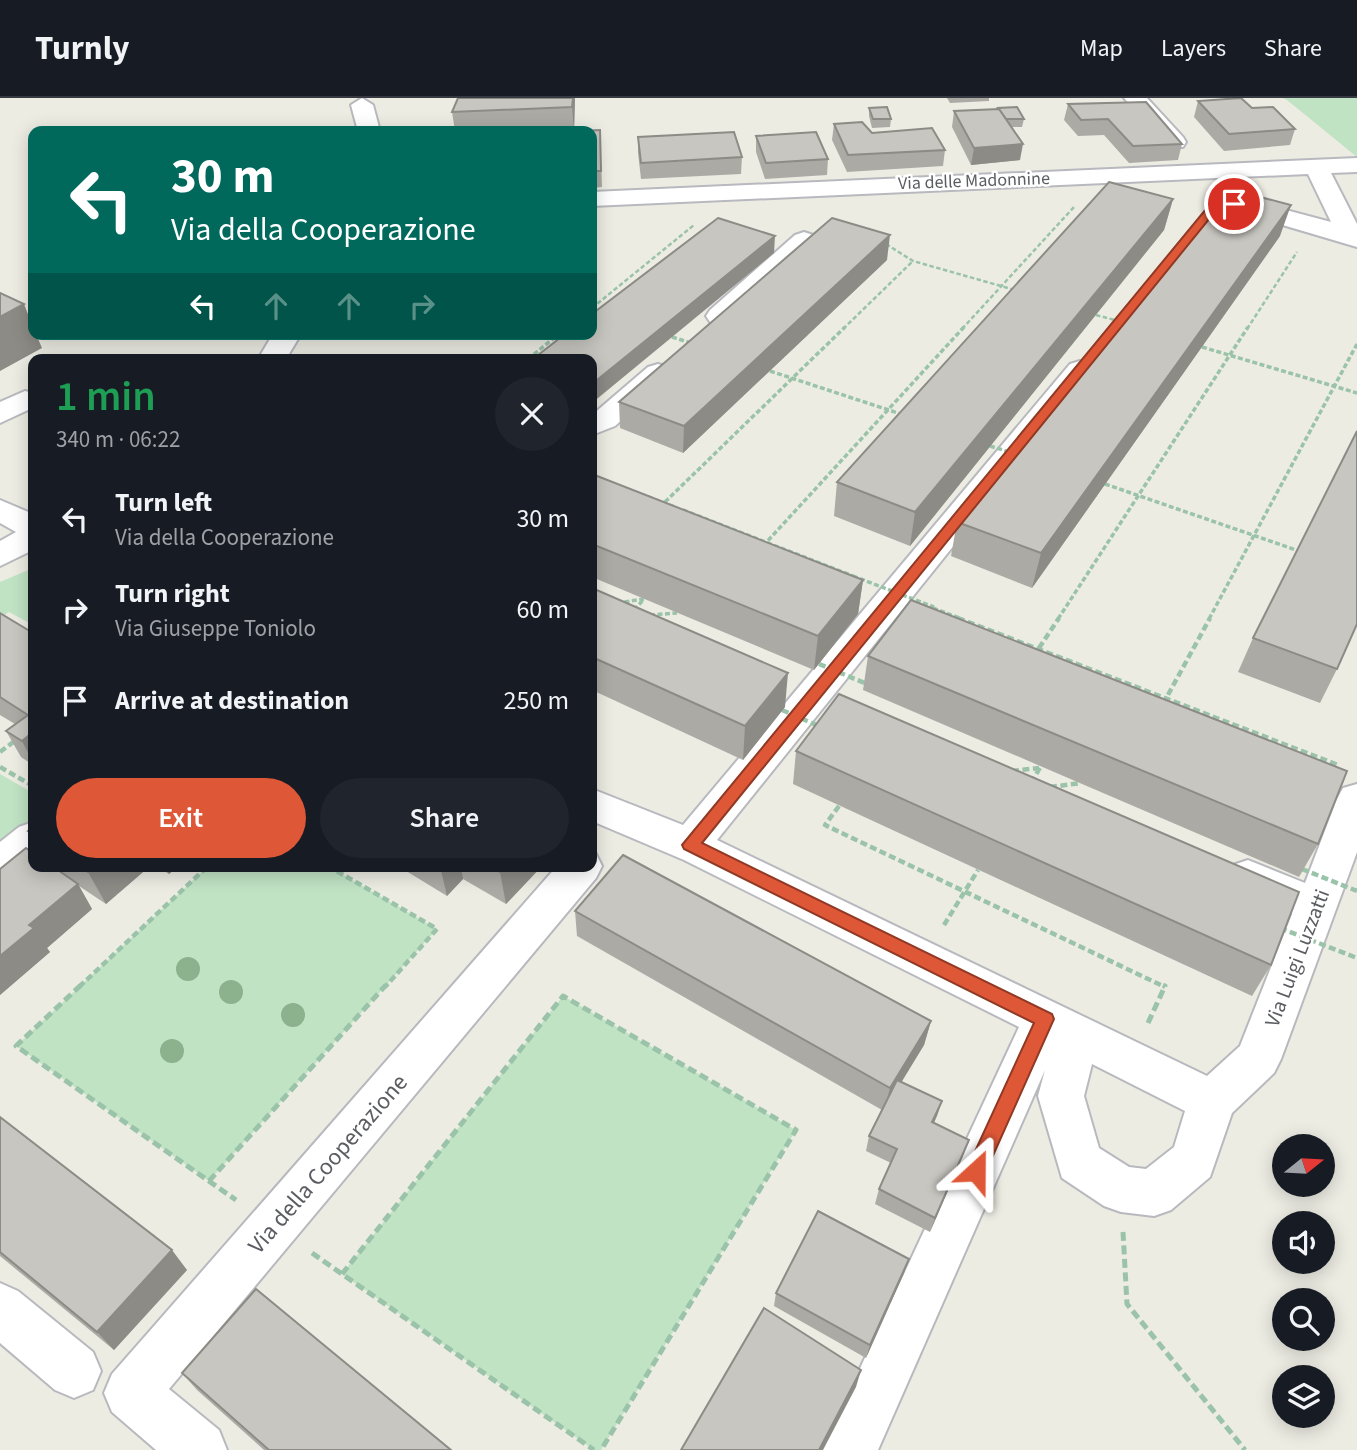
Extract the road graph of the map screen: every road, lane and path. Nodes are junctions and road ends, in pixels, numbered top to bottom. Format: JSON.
{"nodes":[{"id":1,"x":1135,"y":98,"type":"edge"},
{"id":2,"x":363,"y":100,"type":"edge"},
{"id":3,"x":368,"y":126,"type":"edge"},
{"id":4,"x":1357,"y":165,"type":"edge"},
{"id":5,"x":1316,"y":167,"type":"junction"},
{"id":6,"x":1202,"y":172,"type":"junction"},
{"id":7,"x":735,"y":191,"type":"junction"},
{"id":8,"x":597,"y":199,"type":"edge"},
{"id":9,"x":1081,"y":200,"type":"dead end"},
{"id":10,"x":1206,"y":216,"type":"edge"},
{"id":11,"x":1354,"y":238,"type":"edge"},
{"id":12,"x":804,"y":240,"type":"edge"},
{"id":13,"x":879,"y":240,"type":"edge"},
{"id":14,"x":1301,"y":246,"type":"dead end"},
{"id":15,"x":913,"y":261,"type":"junction"},
{"id":16,"x":1002,"y":286,"type":"junction"},
{"id":17,"x":1020,"y":292,"type":"edge"},
{"id":18,"x":597,"y":305,"type":"edge"},
{"id":19,"x":597,"y":311,"type":"edge"},
{"id":20,"x":602,"y":313,"type":"edge"},
{"id":21,"x":1132,"y":325,"type":"edge"},
{"id":22,"x":1099,"y":329,"type":"joint"},
{"id":23,"x":552,"y":340,"type":"edge"},
{"id":24,"x":1357,"y":344,"type":"edge"},
{"id":25,"x":1202,"y":346,"type":"edge"},
{"id":26,"x":534,"y":354,"type":"edge"},
{"id":27,"x":1228,"y":354,"type":"junction"},
{"id":28,"x":770,"y":370,"type":"edge"},
{"id":29,"x":792,"y":378,"type":"junction"},
{"id":30,"x":1335,"y":386,"type":"junction"},
{"id":31,"x":1357,"y":393,"type":"edge"},
{"id":32,"x":28,"y":401,"type":"edge"},
{"id":33,"x":889,"y":409,"type":"junction"},
{"id":34,"x":0,"y":414,"type":"edge"},
{"id":35,"x":908,"y":417,"type":"edge"},
{"id":36,"x":597,"y":424,"type":"edge"},
{"id":37,"x":990,"y":446,"type":"edge"},
{"id":38,"x":1027,"y":458,"type":"edge"},
{"id":39,"x":597,"y":477,"type":"edge"},
{"id":40,"x":1105,"y":484,"type":"edge"},
{"id":41,"x":638,"y":492,"type":"junction"},
{"id":42,"x":1138,"y":496,"type":"junction"},
{"id":43,"x":629,"y":499,"type":"edge"},
{"id":44,"x":665,"y":502,"type":"junction"},
{"id":45,"x":673,"y":506,"type":"junction"},
{"id":46,"x":0,"y":510,"type":"edge"},
{"id":47,"x":666,"y":514,"type":"edge"},
{"id":48,"x":715,"y":522,"type":"junction"},
{"id":49,"x":28,"y":524,"type":"edge"},
{"id":50,"x":708,"y":530,"type":"edge"},
{"id":51,"x":1252,"y":535,"type":"junction"},
{"id":52,"x":28,"y":539,"type":"edge"},
{"id":53,"x":766,"y":542,"type":"junction"},
{"id":54,"x":1299,"y":551,"type":"edge"},
{"id":55,"x":773,"y":553,"type":"edge"},
{"id":56,"x":0,"y":555,"type":"edge"},
{"id":57,"x":606,"y":604,"type":"edge"},
{"id":58,"x":636,"y":607,"type":"junction"},
{"id":59,"x":614,"y":611,"type":"edge"},
{"id":60,"x":631,"y":613,"type":"edge"},
{"id":61,"x":677,"y":613,"type":"edge"},
{"id":62,"x":639,"y":617,"type":"edge"},
{"id":63,"x":970,"y":621,"type":"junction"},
{"id":64,"x":963,"y":632,"type":"edge"},
{"id":65,"x":1027,"y":644,"type":"junction"},
{"id":66,"x":1037,"y":647,"type":"junction"},
{"id":67,"x":1020,"y":653,"type":"edge"},
{"id":68,"x":1029,"y":656,"type":"edge"},
{"id":69,"x":1098,"y":671,"type":"junction"},
{"id":70,"x":1110,"y":676,"type":"junction"},
{"id":71,"x":1092,"y":682,"type":"edge"},
{"id":72,"x":799,"y":686,"type":"junction"},
{"id":73,"x":1104,"y":687,"type":"edge"},
{"id":74,"x":1166,"y":697,"type":"junction"},
{"id":75,"x":850,"y":708,"type":"junction"},
{"id":76,"x":1173,"y":710,"type":"edge"},
{"id":77,"x":18,"y":738,"type":"edge"},
{"id":78,"x":0,"y":752,"type":"edge"},
{"id":79,"x":1326,"y":760,"type":"edge"},
{"id":80,"x":0,"y":767,"type":"edge"},
{"id":81,"x":1001,"y":773,"type":"edge"},
{"id":82,"x":1034,"y":778,"type":"junction"},
{"id":83,"x":1022,"y":780,"type":"edge"},
{"id":84,"x":28,"y":783,"type":"edge"},
{"id":85,"x":1080,"y":783,"type":"edge"},
{"id":86,"x":1357,"y":799,"type":"edge"},
{"id":87,"x":839,"y":806,"type":"edge"},
{"id":88,"x":607,"y":812,"type":"edge"},
{"id":89,"x":597,"y":841,"type":"edge"},
{"id":90,"x":28,"y":842,"type":"edge"},
{"id":91,"x":690,"y":845,"type":"junction"},
{"id":92,"x":1216,"y":863,"type":"edge"},
{"id":93,"x":0,"y":866,"type":"edge"},
{"id":94,"x":978,"y":870,"type":"edge"},
{"id":95,"x":202,"y":872,"type":"edge"},
{"id":96,"x":338,"y":872,"type":"edge"},
{"id":97,"x":577,"y":872,"type":"edge"},
{"id":98,"x":1309,"y":888,"type":"junction"},
{"id":99,"x":965,"y":890,"type":"junction"},
{"id":100,"x":1357,"y":891,"type":"edge"},
{"id":101,"x":1279,"y":928,"type":"edge"},
{"id":102,"x":1357,"y":958,"type":"edge"},
{"id":103,"x":923,"y":959,"type":"junction"},
{"id":104,"x":1061,"y":1027,"type":"junction"},
{"id":105,"x":1131,"y":1062,"type":"junction"},
{"id":106,"x":1212,"y":1101,"type":"junction"},
{"id":107,"x":1121,"y":1189,"type":"junction"},
{"id":108,"x":0,"y":1309,"type":"edge"},
{"id":109,"x":74,"y":1371,"type":"dead end"},
{"id":110,"x":199,"y":1450,"type":"edge"},
{"id":111,"x":594,"y":1450,"type":"edge"},
{"id":112,"x":601,"y":1450,"type":"edge"},
{"id":113,"x":850,"y":1450,"type":"edge"},
{"id":114,"x":1245,"y":1450,"type":"edge"}],
"edges":[{"from":1,"to":6,"type":"street"},
{"from":2,"to":3,"type":"street"},
{"from":4,"to":5,"type":"street","name":"Via delle Madonnine"},
{"from":5,"to":6,"type":"street","name":"Via delle Madonnine"},
{"from":5,"to":11,"type":"street"},
{"from":6,"to":7,"type":"street","name":"Via delle Madonnine"},
{"from":7,"to":8,"type":"street","name":"Via delle Madonnine"},
{"from":7,"to":18,"type":"path"},
{"from":9,"to":16,"type":"path"},
{"from":10,"to":11,"type":"street"},
{"from":12,"to":36,"type":"street"},
{"from":13,"to":15,"type":"path"},
{"from":14,"to":27,"type":"path"},
{"from":15,"to":16,"type":"path"},
{"from":15,"to":29,"type":"path"},
{"from":16,"to":17,"type":"path"},
{"from":16,"to":33,"type":"path"},
{"from":19,"to":20,"type":"path"},
{"from":21,"to":22,"type":"path","bridge":true},
{"from":22,"to":72,"type":"street"},
{"from":23,"to":26,"type":"path"},
{"from":24,"to":30,"type":"path"},
{"from":25,"to":27,"type":"path"},
{"from":27,"to":30,"type":"path"},
{"from":27,"to":42,"type":"path"},
{"from":28,"to":29,"type":"path"},
{"from":29,"to":33,"type":"path"},
{"from":29,"to":44,"type":"path"},
{"from":30,"to":31,"type":"path"},
{"from":30,"to":51,"type":"path"},
{"from":32,"to":34,"type":"street"},
{"from":33,"to":35,"type":"path"},
{"from":33,"to":53,"type":"path"},
{"from":37,"to":38,"type":"path","bridge":true},
{"from":39,"to":41,"type":"path"},
{"from":40,"to":42,"type":"path"},
{"from":41,"to":43,"type":"path"},
{"from":41,"to":44,"type":"path"},
{"from":42,"to":51,"type":"path"},
{"from":42,"to":66,"type":"path"},
{"from":44,"to":45,"type":"path"},
{"from":45,"to":47,"type":"path"},
{"from":45,"to":48,"type":"path"},
{"from":46,"to":49,"type":"street"},
{"from":48,"to":50,"type":"path"},
{"from":48,"to":53,"type":"path"},
{"from":51,"to":54,"type":"path"},
{"from":51,"to":74,"type":"path"},
{"from":52,"to":56,"type":"street"},
{"from":53,"to":55,"type":"path"},
{"from":53,"to":63,"type":"path","bridge":true},
{"from":57,"to":58,"type":"path","bridge":true},
{"from":58,"to":59,"type":"path"},
{"from":58,"to":60,"type":"path","bridge":true},
{"from":61,"to":62,"type":"path","bridge":true},
{"from":63,"to":64,"type":"path"},
{"from":63,"to":65,"type":"path"},
{"from":65,"to":66,"type":"path"},
{"from":65,"to":67,"type":"path"},
{"from":66,"to":68,"type":"path"},
{"from":66,"to":69,"type":"path"},
{"from":69,"to":70,"type":"path"},
{"from":69,"to":71,"type":"path"},
{"from":70,"to":73,"type":"path"},
{"from":70,"to":74,"type":"path"},
{"from":72,"to":75,"type":"street"},
{"from":72,"to":75,"type":"path","bridge":true},
{"from":72,"to":75,"type":"path","bridge":true},
{"from":72,"to":91,"type":"street"},
{"from":74,"to":76,"type":"path"},
{"from":74,"to":79,"type":"path"},
{"from":77,"to":78,"type":"path"},
{"from":80,"to":84,"type":"path"},
{"from":81,"to":82,"type":"path","bridge":true},
{"from":82,"to":83,"type":"path","bridge":true},
{"from":82,"to":85,"type":"path","bridge":true},
{"from":86,"to":98,"type":"street","name":"Via Luigi Luzzatti"},
{"from":87,"to":99,"type":"path"},
{"from":88,"to":89,"type":"street"},
{"from":88,"to":91,"type":"street"},
{"from":90,"to":93,"type":"street"},
{"from":91,"to":103,"type":"street"},
{"from":92,"to":98,"type":"street"},
{"from":94,"to":99,"type":"path"},
{"from":95,"to":96,"type":"path"},
{"from":97,"to":110,"type":"street","name":"Via della Cooperazione"},
{"from":98,"to":100,"type":"path","bridge":true},
{"from":98,"to":106,"type":"street","name":"Via Luigi Luzzatti"},
{"from":99,"to":103,"type":"path"},
{"from":99,"to":105,"type":"path"},
{"from":101,"to":102,"type":"path","bridge":true},
{"from":103,"to":104,"type":"street"},
{"from":104,"to":105,"type":"street"},
{"from":104,"to":107,"type":"street"},
{"from":104,"to":113,"type":"street"},
{"from":105,"to":106,"type":"street"},
{"from":106,"to":107,"type":"street"},
{"from":107,"to":114,"type":"path"},
{"from":108,"to":109,"type":"street"},
{"from":111,"to":112,"type":"path"}]}
